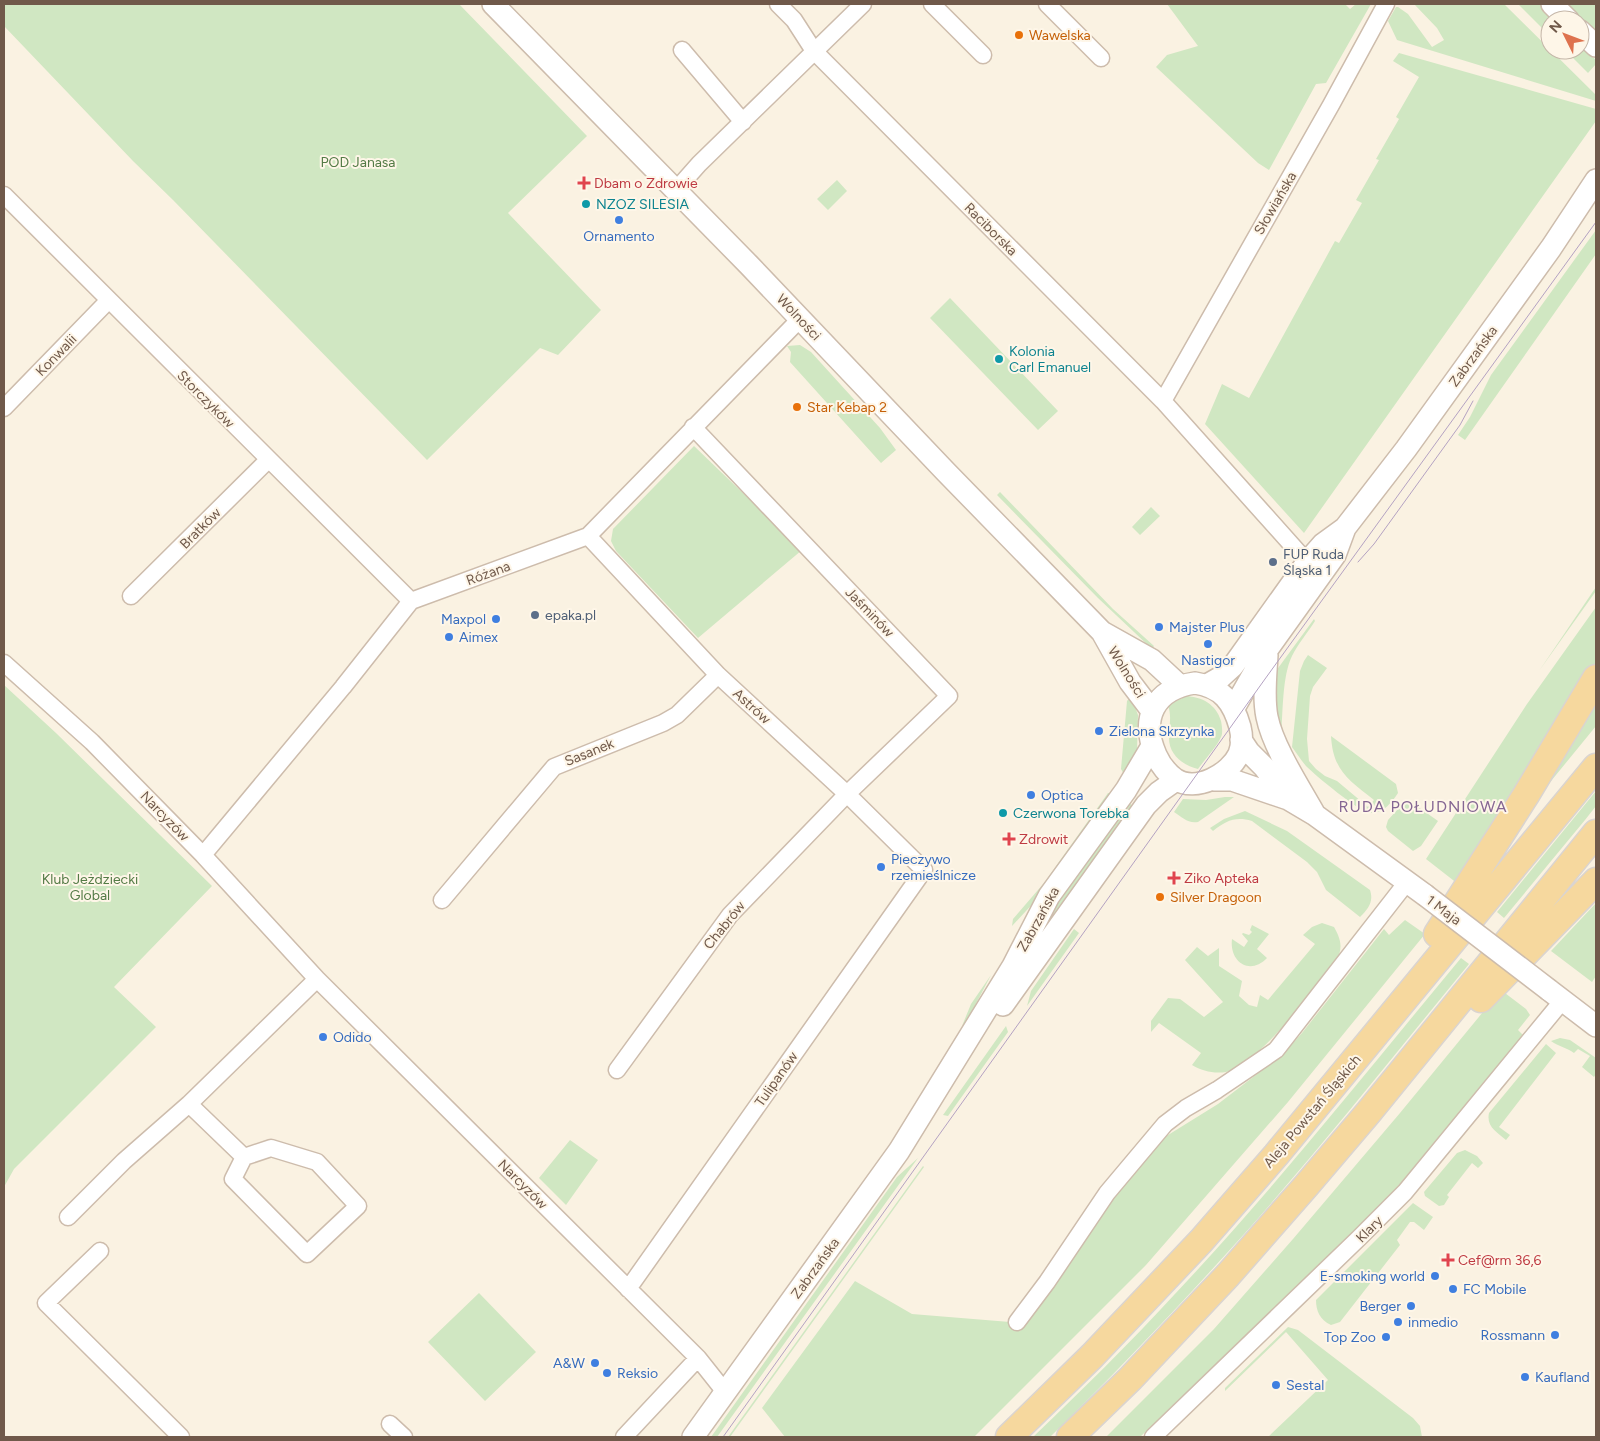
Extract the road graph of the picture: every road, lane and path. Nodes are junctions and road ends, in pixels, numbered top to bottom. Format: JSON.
{"nodes":[{"id":1,"x":778,"y":4,"type":"edge"},
{"id":2,"x":863,"y":4,"type":"edge"},
{"id":3,"x":932,"y":4,"type":"edge"},
{"id":4,"x":1047,"y":4,"type":"edge"},
{"id":5,"x":1386,"y":4,"type":"edge"},
{"id":6,"x":496,"y":5,"type":"edge"},
{"id":7,"x":682,"y":50,"type":"dead end"},
{"id":8,"x":814,"y":51,"type":"junction"},
{"id":9,"x":983,"y":55,"type":"dead end"},
{"id":10,"x":1101,"y":58,"type":"dead end"},
{"id":11,"x":743,"y":122,"type":"junction"},
{"id":12,"x":1596,"y":180,"type":"edge"},
{"id":13,"x":676,"y":190,"type":"junction"},
{"id":14,"x":4,"y":195,"type":"edge"},
{"id":15,"x":108,"y":301,"type":"junction"},
{"id":16,"x":801,"y":318,"type":"junction"},
{"id":17,"x":1163,"y":401,"type":"junction"},
{"id":18,"x":4,"y":408,"type":"edge"},
{"id":19,"x":693,"y":427,"type":"junction"},
{"id":20,"x":268,"y":460,"type":"junction"},
{"id":21,"x":1345,"y":528,"type":"junction"},
{"id":22,"x":588,"y":536,"type":"junction"},
{"id":23,"x":1304,"y":557,"type":"junction"},
{"id":24,"x":131,"y":596,"type":"dead end"},
{"id":25,"x":411,"y":601,"type":"junction"},
{"id":26,"x":1102,"y":632,"type":"junction"},
{"id":27,"x":1267,"y":650,"type":"junction"},
{"id":28,"x":4,"y":663,"type":"edge"},
{"id":29,"x":718,"y":675,"type":"junction"},
{"id":30,"x":1596,"y":678,"type":"edge"},
{"id":31,"x":1207,"y":685,"type":"junction"},
{"id":32,"x":1180,"y":686,"type":"junction"},
{"id":33,"x":1234,"y":708,"type":"junction"},
{"id":34,"x":1152,"y":711,"type":"junction"},
{"id":35,"x":1241,"y":740,"type":"junction"},
{"id":36,"x":1152,"y":746,"type":"junction"},
{"id":37,"x":1596,"y":767,"type":"edge"},
{"id":38,"x":1176,"y":780,"type":"junction"},
{"id":39,"x":1214,"y":780,"type":"junction"},
{"id":40,"x":848,"y":794,"type":"junction"},
{"id":41,"x":1288,"y":799,"type":"junction"},
{"id":42,"x":1315,"y":815,"type":"junction"},
{"id":43,"x":1596,"y":834,"type":"edge"},
{"id":44,"x":203,"y":855,"type":"junction"},
{"id":45,"x":924,"y":870,"type":"joint"},
{"id":46,"x":1596,"y":881,"type":"edge"},
{"id":47,"x":1407,"y":882,"type":"junction"},
{"id":48,"x":442,"y":900,"type":"dead end"},
{"id":49,"x":317,"y":979,"type":"junction"},
{"id":50,"x":1556,"y":995,"type":"junction"},
{"id":51,"x":1596,"y":1026,"type":"edge"},
{"id":52,"x":1361,"y":1052,"type":"junction"},
{"id":53,"x":617,"y":1070,"type":"dead end"},
{"id":54,"x":933,"y":1097,"type":"junction"},
{"id":55,"x":190,"y":1104,"type":"junction"},
{"id":56,"x":1368,"y":1113,"type":"junction"},
{"id":57,"x":244,"y":1158,"type":"junction"},
{"id":58,"x":68,"y":1217,"type":"dead end"},
{"id":59,"x":100,"y":1251,"type":"dead end"},
{"id":60,"x":628,"y":1289,"type":"junction"},
{"id":61,"x":1017,"y":1322,"type":"dead end"},
{"id":62,"x":698,"y":1358,"type":"junction"},
{"id":63,"x":725,"y":1392,"type":"junction"},
{"id":64,"x":390,"y":1424,"type":"dead end"},
{"id":65,"x":181,"y":1437,"type":"edge"},
{"id":66,"x":404,"y":1437,"type":"edge"},
{"id":67,"x":624,"y":1437,"type":"edge"},
{"id":68,"x":694,"y":1437,"type":"edge"},
{"id":69,"x":1009,"y":1437,"type":"edge"},
{"id":70,"x":1070,"y":1437,"type":"edge"},
{"id":71,"x":1153,"y":1437,"type":"edge"}],
"edges":[{"from":1,"to":8,"type":"street"},
{"from":2,"to":8,"type":"street"},
{"from":3,"to":9,"type":"street"},
{"from":4,"to":10,"type":"street"},
{"from":5,"to":17,"type":"street","name":"Słowiańska"},
{"from":6,"to":13,"type":"street","name":"Wolności"},
{"from":7,"to":11,"type":"street"},
{"from":8,"to":11,"type":"street"},
{"from":8,"to":17,"type":"street","name":"Raciborska"},
{"from":11,"to":13,"type":"street"},
{"from":12,"to":21,"type":"street","name":"Zabrzańska"},
{"from":13,"to":16,"type":"street","name":"Wolności"},
{"from":14,"to":15,"type":"street","name":"Storczyków"},
{"from":15,"to":18,"type":"street","name":"Konwalii"},
{"from":15,"to":20,"type":"street","name":"Storczyków"},
{"from":16,"to":19,"type":"street","name":"Różana"},
{"from":16,"to":26,"type":"street","name":"Wolności"},
{"from":17,"to":23,"type":"street","name":"Raciborska"},
{"from":19,"to":22,"type":"street","name":"Różana"},
{"from":19,"to":40,"type":"street","name":"Jaśminów"},
{"from":20,"to":24,"type":"street","name":"Bratków"},
{"from":20,"to":25,"type":"street","name":"Storczyków"},
{"from":21,"to":23,"type":"street","name":"Zabrzańska"},
{"from":21,"to":27,"type":"street","name":"Zabrzańska"},
{"from":22,"to":25,"type":"street","name":"Różana"},
{"from":22,"to":29,"type":"street","name":"Astrów"},
{"from":23,"to":31,"type":"street","name":"Zabrzańska"},
{"from":25,"to":44,"type":"street"},
{"from":26,"to":32,"type":"street","name":"Wolności"},
{"from":26,"to":34,"type":"street","name":"Wolności"},
{"from":27,"to":33,"type":"street","name":"Zabrzańska"},
{"from":27,"to":42,"type":"street"},
{"from":28,"to":44,"type":"street","name":"Narcyzów"},
{"from":29,"to":40,"type":"street","name":"Astrów"},
{"from":29,"to":48,"type":"street","name":"Sasanek"},
{"from":30,"to":52,"type":"main road"},
{"from":31,"to":32,"type":"street"},
{"from":31,"to":33,"type":"street"},
{"from":32,"to":34,"type":"street"},
{"from":33,"to":35,"type":"street"},
{"from":34,"to":36,"type":"street"},
{"from":35,"to":39,"type":"street"},
{"from":35,"to":41,"type":"street","name":"1 Maja"},
{"from":36,"to":38,"type":"street"},
{"from":36,"to":54,"type":"street","name":"Zabrzańska"},
{"from":37,"to":52,"type":"main road","name":"Aleja Powstań Śląskich"},
{"from":38,"to":39,"type":"street"},
{"from":38,"to":54,"type":"street","name":"Zabrzańska"},
{"from":39,"to":41,"type":"street","name":"1 Maja"},
{"from":40,"to":45,"type":"street","name":"Astrów"},
{"from":40,"to":53,"type":"street","name":"Chabrów"},
{"from":41,"to":42,"type":"street","name":"1 Maja"},
{"from":42,"to":47,"type":"street","name":"1 Maja"},
{"from":43,"to":56,"type":"main road"},
{"from":44,"to":49,"type":"street","name":"Narcyzów"},
{"from":45,"to":60,"type":"street","name":"Tulipanów"},
{"from":46,"to":56,"type":"main road"},
{"from":47,"to":50,"type":"street","name":"1 Maja","bridge":true},
{"from":47,"to":61,"type":"street"},
{"from":49,"to":55,"type":"street"},
{"from":49,"to":60,"type":"street","name":"Narcyzów"},
{"from":50,"to":51,"type":"street","name":"1 Maja"},
{"from":50,"to":71,"type":"street","name":"Klary"},
{"from":52,"to":69,"type":"main road","name":"Aleja Powstań Śląskich"},
{"from":54,"to":63,"type":"street","name":"Zabrzańska"},
{"from":55,"to":57,"type":"street"},
{"from":55,"to":58,"type":"street"},
{"from":56,"to":70,"type":"main road"},
{"from":57,"to":57,"type":"street"},
{"from":59,"to":65,"type":"street"},
{"from":60,"to":62,"type":"street","name":"Narcyzów"},
{"from":62,"to":63,"type":"street","name":"Narcyzów"},
{"from":62,"to":67,"type":"street"},
{"from":63,"to":68,"type":"street","name":"Zabrzańska"},
{"from":64,"to":66,"type":"street"}]}
